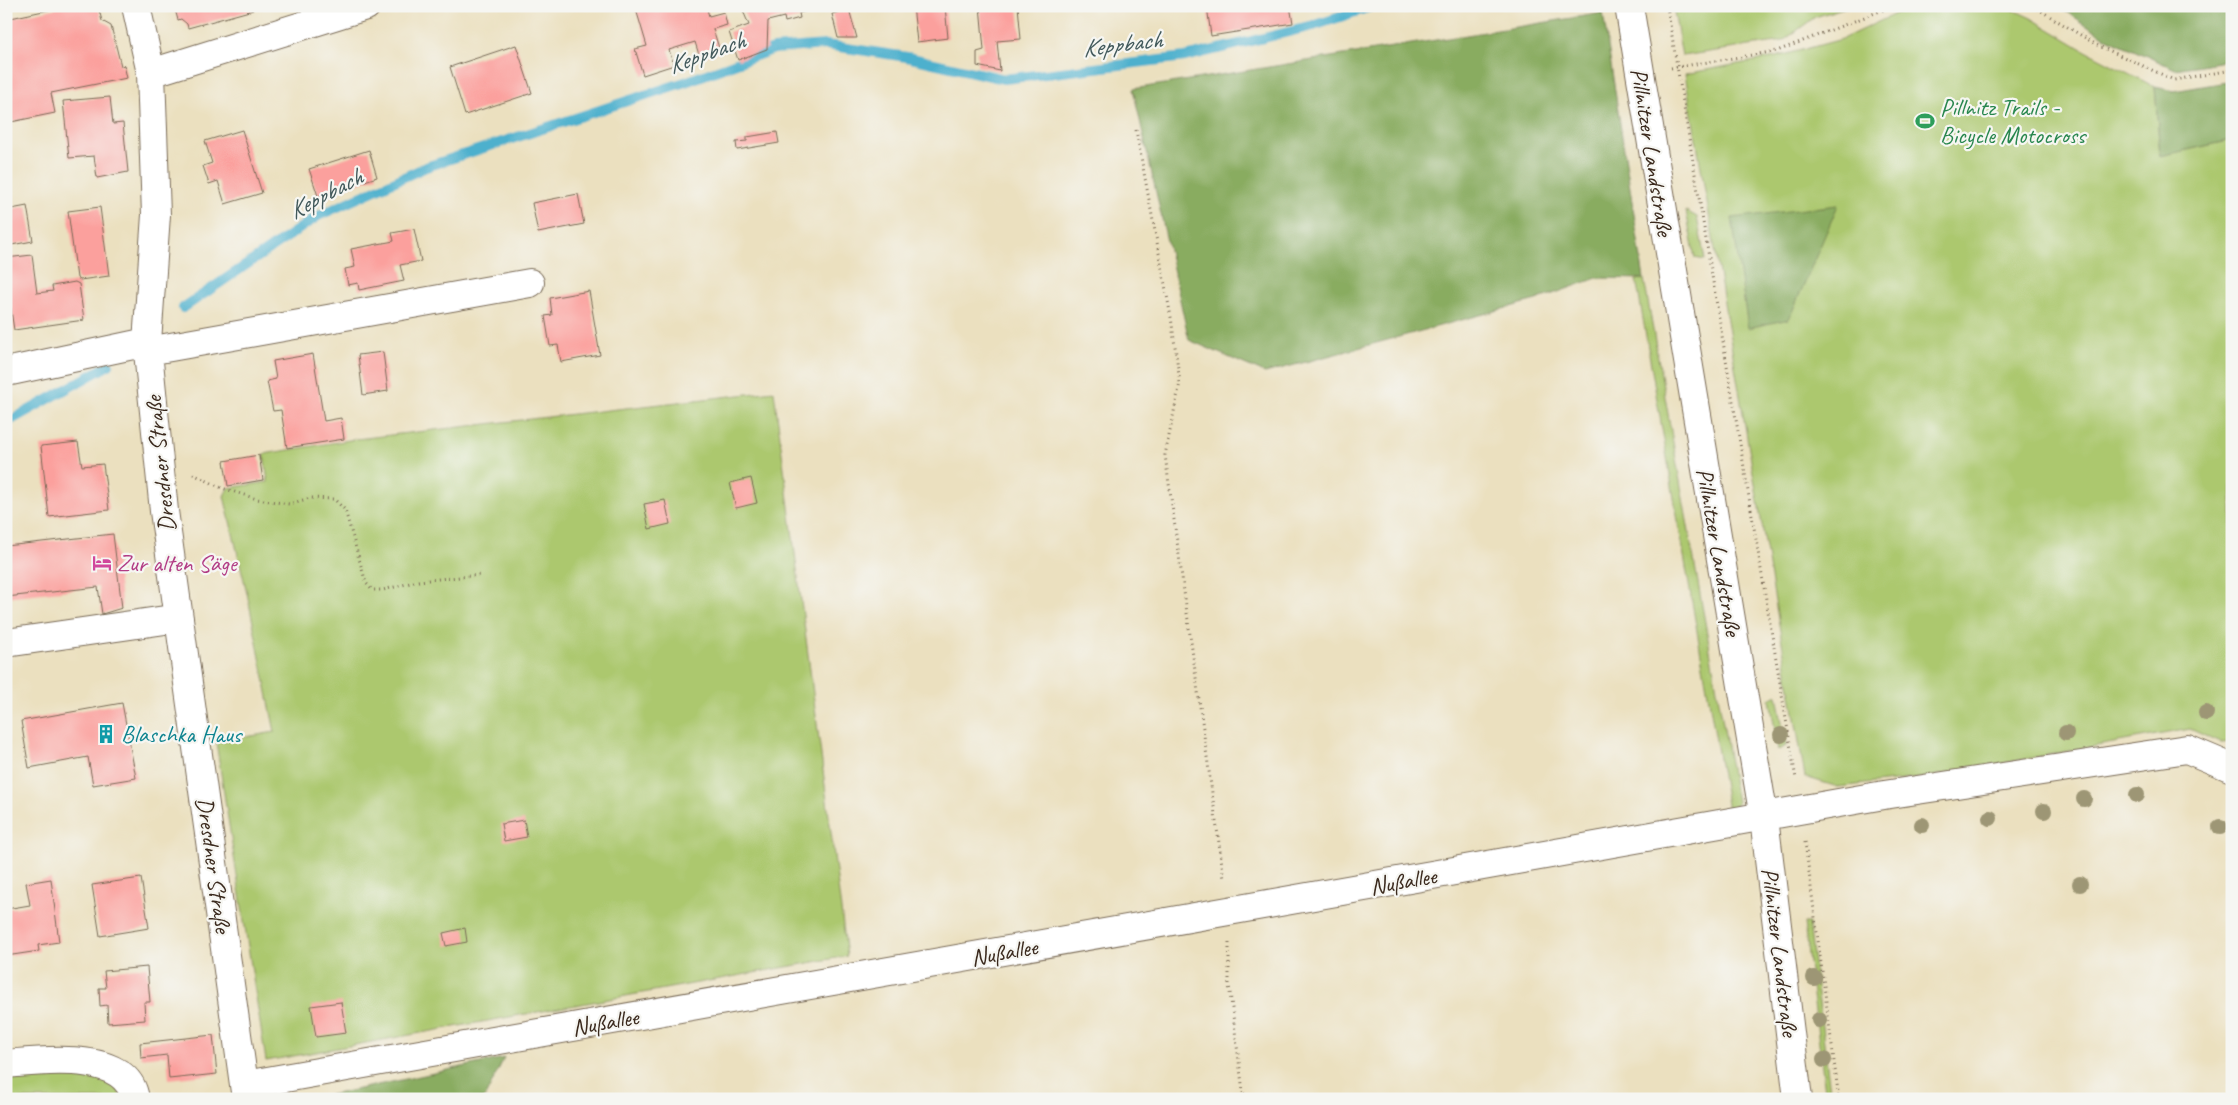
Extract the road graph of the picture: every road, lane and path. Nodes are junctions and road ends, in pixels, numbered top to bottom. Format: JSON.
{"nodes":[{"id":1,"x":136,"y":6,"type":"edge"},
{"id":2,"x":366,"y":6,"type":"edge"},
{"id":3,"x":1629,"y":6,"type":"edge"},
{"id":4,"x":1667,"y":6,"type":"edge"},
{"id":5,"x":1893,"y":6,"type":"edge"},
{"id":6,"x":2033,"y":6,"type":"edge"},
{"id":7,"x":1678,"y":67,"type":"junction"},
{"id":8,"x":2232,"y":70,"type":"edge"},
{"id":9,"x":150,"y":73,"type":"junction"},
{"id":10,"x":1639,"y":73,"type":"junction"},
{"id":11,"x":1136,"y":130,"type":"dead end"},
{"id":12,"x":530,"y":284,"type":"dead end"},
{"id":13,"x":148,"y":347,"type":"junction"},
{"id":14,"x":6,"y":372,"type":"edge"},
{"id":15,"x":193,"y":474,"type":"dead end"},
{"id":16,"x":480,"y":575,"type":"dead end"},
{"id":17,"x":179,"y":618,"type":"junction"},
{"id":18,"x":6,"y":643,"type":"edge"},
{"id":19,"x":2232,"y":768,"type":"edge"},
{"id":20,"x":1801,"y":811,"type":"junction"},
{"id":21,"x":1764,"y":818,"type":"junction"},
{"id":22,"x":1229,"y":912,"type":"junction"},
{"id":23,"x":6,"y":1064,"type":"edge"},
{"id":24,"x":245,"y":1092,"type":"edge"},
{"id":25,"x":135,"y":1099,"type":"edge"},
{"id":26,"x":1244,"y":1099,"type":"edge"},
{"id":27,"x":1798,"y":1099,"type":"edge"},
{"id":28,"x":1839,"y":1099,"type":"edge"}],
"edges":[{"from":1,"to":9,"type":"street","name":"Dresdner Straße"},
{"from":2,"to":9,"type":"street"},
{"from":3,"to":10,"type":"street","name":"Pillnitzer Landstraße"},
{"from":4,"to":7,"type":"path"},
{"from":5,"to":7,"type":"path"},
{"from":6,"to":8,"type":"path"},
{"from":7,"to":10,"type":"path"},
{"from":7,"to":20,"type":"path"},
{"from":9,"to":13,"type":"street","name":"Dresdner Straße"},
{"from":10,"to":21,"type":"street","name":"Pillnitzer Landstraße"},
{"from":11,"to":22,"type":"path"},
{"from":12,"to":13,"type":"street"},
{"from":13,"to":14,"type":"street"},
{"from":13,"to":17,"type":"street","name":"Dresdner Straße"},
{"from":15,"to":16,"type":"path"},
{"from":17,"to":18,"type":"street"},
{"from":17,"to":24,"type":"street","name":"Dresdner Straße"},
{"from":19,"to":20,"type":"street","name":"Nußallee"},
{"from":20,"to":21,"type":"street","name":"Nußallee"},
{"from":20,"to":28,"type":"path"},
{"from":21,"to":22,"type":"street","name":"Nußallee"},
{"from":21,"to":27,"type":"street","name":"Pillnitzer Landstraße"},
{"from":22,"to":24,"type":"street","name":"Nußallee"},
{"from":22,"to":26,"type":"path"},
{"from":23,"to":25,"type":"street"}]}
